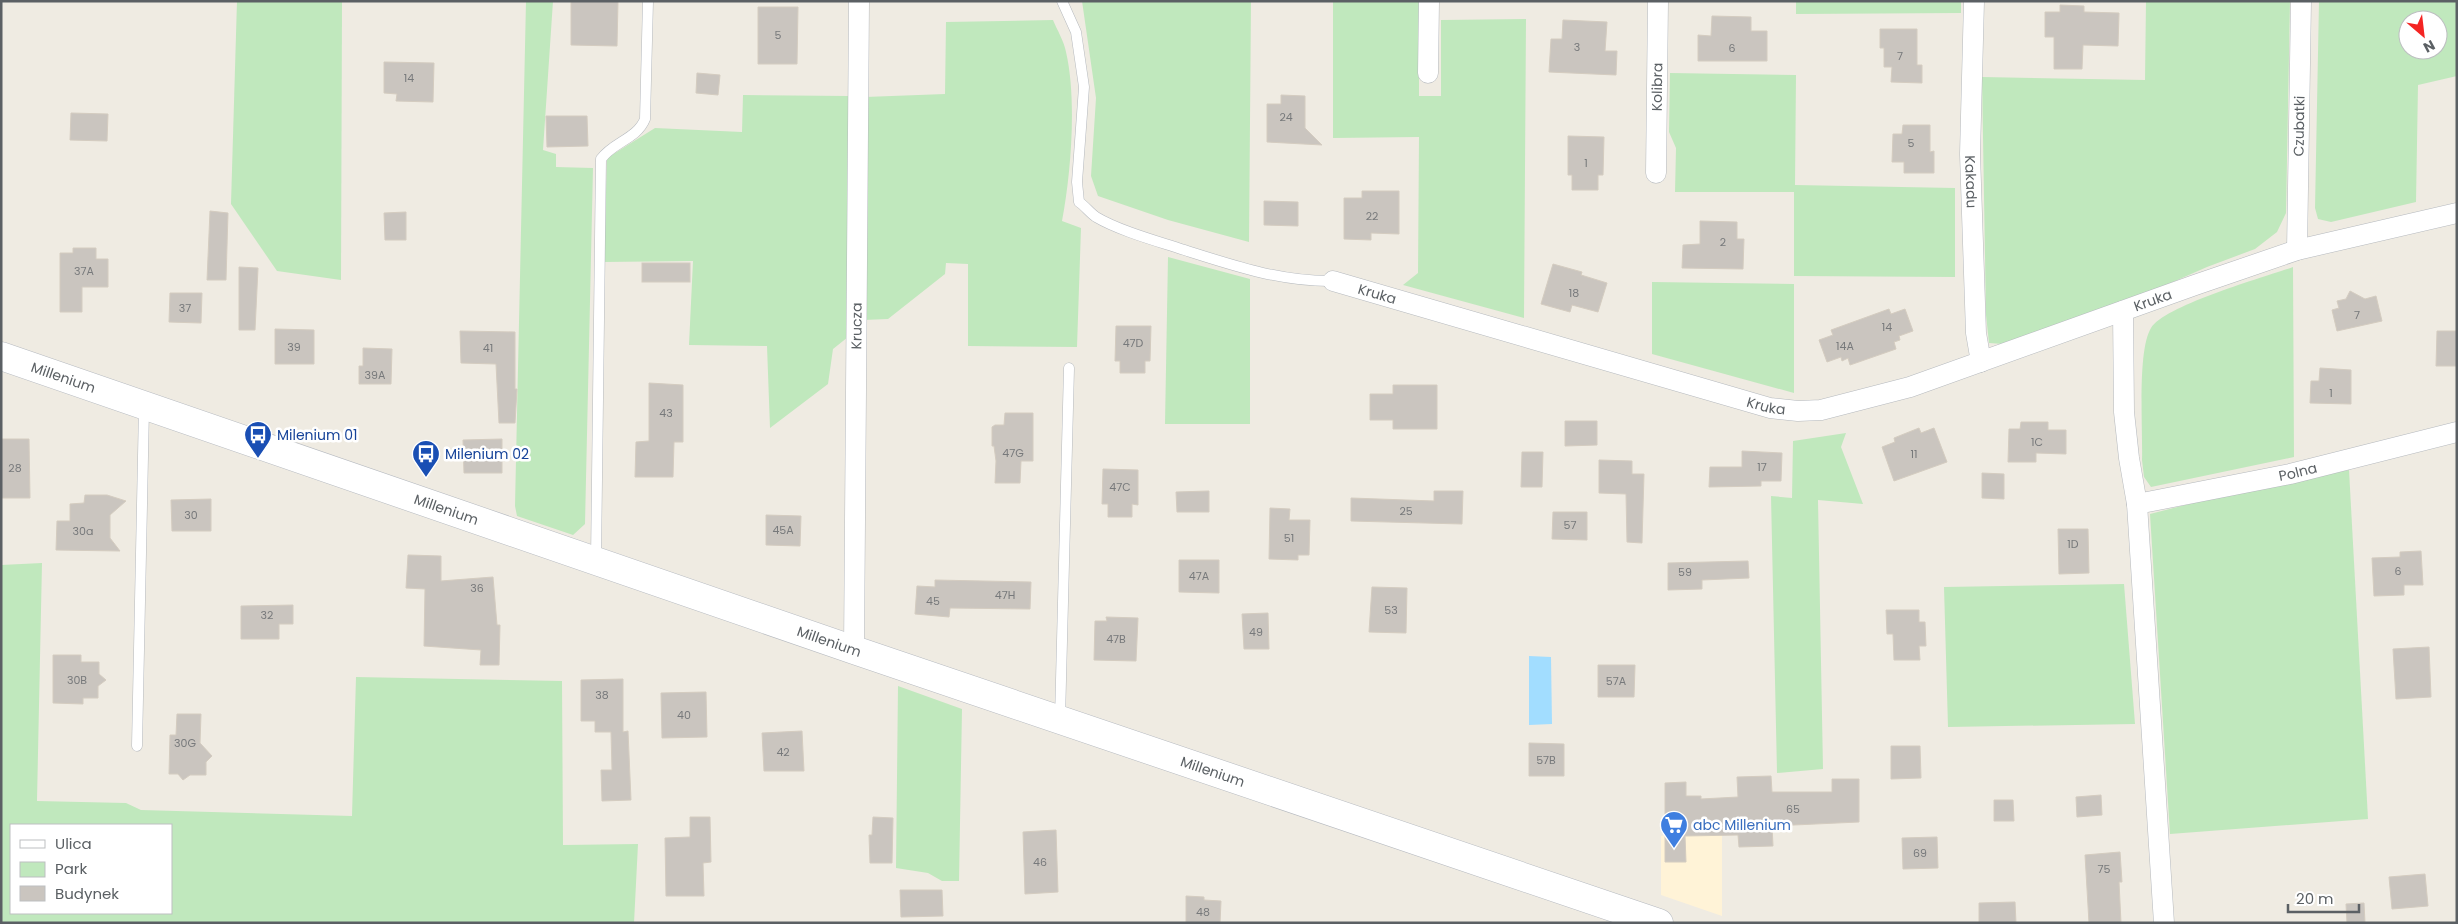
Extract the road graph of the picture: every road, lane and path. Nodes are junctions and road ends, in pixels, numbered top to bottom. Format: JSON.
{"nodes":[{"id":1,"x":648,"y":1,"type":"edge"},
{"id":2,"x":859,"y":1,"type":"edge"},
{"id":3,"x":1062,"y":1,"type":"edge"},
{"id":4,"x":1429,"y":1,"type":"edge"},
{"id":5,"x":1658,"y":1,"type":"edge"},
{"id":6,"x":1974,"y":1,"type":"edge"},
{"id":7,"x":2301,"y":1,"type":"edge"},
{"id":8,"x":1428,"y":73,"type":"dead end"},
{"id":9,"x":1656,"y":173,"type":"dead end"},
{"id":10,"x":2457,"y":213,"type":"edge"},
{"id":11,"x":2297,"y":250,"type":"junction"},
{"id":12,"x":1333,"y":281,"type":"joint"},
{"id":13,"x":2123,"y":311,"type":"junction"},
{"id":14,"x":1,"y":356,"type":"edge"},
{"id":15,"x":1981,"y":362,"type":"junction"},
{"id":16,"x":1069,"y":368,"type":"dead end"},
{"id":17,"x":144,"y":405,"type":"junction"},
{"id":18,"x":2457,"y":432,"type":"edge"},
{"id":19,"x":2137,"y":504,"type":"junction"},
{"id":20,"x":596,"y":561,"type":"junction"},
{"id":21,"x":854,"y":650,"type":"junction"},
{"id":22,"x":1060,"y":720,"type":"junction"},
{"id":23,"x":137,"y":746,"type":"dead end"},
{"id":24,"x":1659,"y":923,"type":"edge"},
{"id":25,"x":2164,"y":923,"type":"edge"}],
"edges":[{"from":1,"to":20,"type":"lane"},
{"from":2,"to":21,"type":"street","name":"Krucza"},
{"from":3,"to":12,"type":"lane","name":"Kruka"},
{"from":4,"to":8,"type":"street"},
{"from":5,"to":9,"type":"street","name":"Kolibra"},
{"from":6,"to":15,"type":"street","name":"Kakadu"},
{"from":7,"to":11,"type":"street","name":"Czubatki"},
{"from":10,"to":11,"type":"street","name":"Kruka"},
{"from":11,"to":13,"type":"street","name":"Kruka"},
{"from":12,"to":15,"type":"street","name":"Kruka"},
{"from":13,"to":15,"type":"street","name":"Kruka"},
{"from":13,"to":19,"type":"street"},
{"from":14,"to":17,"type":"street","name":"Millenium"},
{"from":16,"to":22,"type":"lane"},
{"from":17,"to":20,"type":"street","name":"Millenium"},
{"from":17,"to":23,"type":"lane"},
{"from":18,"to":19,"type":"street","name":"Polna"},
{"from":19,"to":25,"type":"street"},
{"from":20,"to":21,"type":"street","name":"Millenium"},
{"from":21,"to":22,"type":"street","name":"Millenium"},
{"from":22,"to":24,"type":"street","name":"Millenium"}]}
